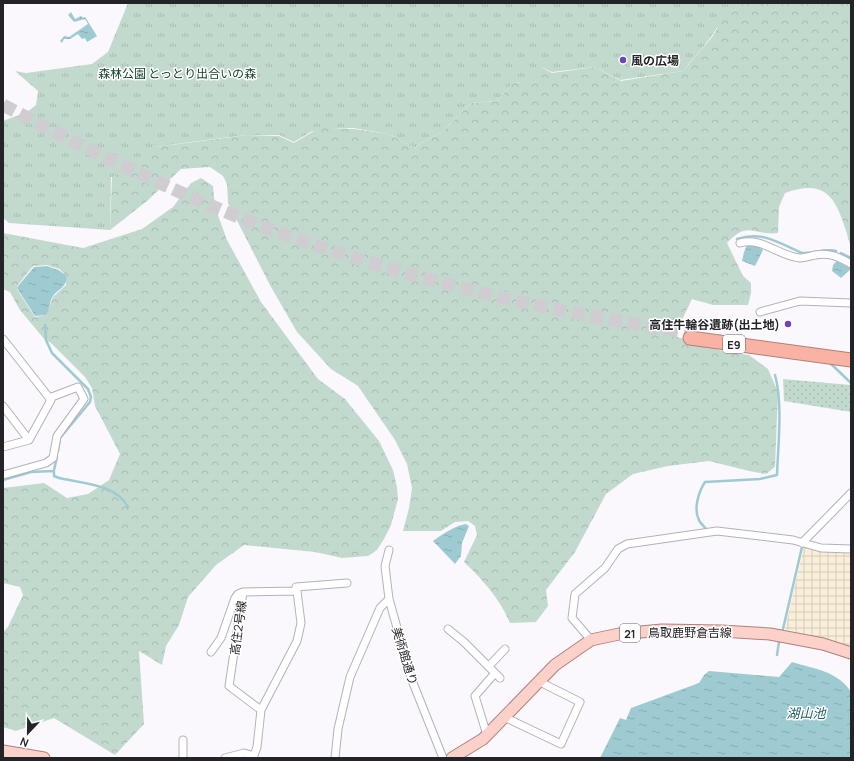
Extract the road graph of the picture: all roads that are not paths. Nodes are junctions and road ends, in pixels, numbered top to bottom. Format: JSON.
{"nodes":[{"id":1,"x":740,"y":243,"type":"dead end"},
{"id":2,"x":851,"y":264,"type":"edge"},
{"id":3,"x":851,"y":303,"type":"edge"},
{"id":4,"x":760,"y":312,"type":"dead end"},
{"id":5,"x":690,"y":336,"type":"tunnel mouth"},
{"id":6,"x":3,"y":339,"type":"edge"},
{"id":7,"x":778,"y":348,"type":"junction"},
{"id":8,"x":851,"y":354,"type":"edge"},
{"id":9,"x":851,"y":360,"type":"edge"},
{"id":10,"x":49,"y":398,"type":"junction"},
{"id":11,"x":3,"y":406,"type":"edge"},
{"id":12,"x":30,"y":440,"type":"junction"},
{"id":13,"x":3,"y":447,"type":"edge"},
{"id":14,"x":3,"y":475,"type":"edge"},
{"id":15,"x":851,"y":493,"type":"edge"},
{"id":16,"x":802,"y":543,"type":"junction"},
{"id":17,"x":851,"y":549,"type":"edge"},
{"id":18,"x":389,"y":550,"type":"dead end"},
{"id":19,"x":347,"y":583,"type":"dead end"},
{"id":20,"x":297,"y":591,"type":"junction"},
{"id":21,"x":243,"y":592,"type":"junction"},
{"id":22,"x":389,"y":599,"type":"junction"},
{"id":23,"x":448,"y":629,"type":"dead end"},
{"id":24,"x":590,"y":640,"type":"junction"},
{"id":25,"x":505,"y":649,"type":"dead end"},
{"id":26,"x":212,"y":652,"type":"dead end"},
{"id":27,"x":851,"y":653,"type":"edge"},
{"id":28,"x":489,"y":666,"type":"junction"},
{"id":29,"x":538,"y":682,"type":"junction"},
{"id":30,"x":261,"y":710,"type":"junction"},
{"id":31,"x":504,"y":717,"type":"junction"},
{"id":32,"x":487,"y":735,"type":"junction"},
{"id":33,"x":183,"y":740,"type":"dead end"},
{"id":34,"x":3,"y":750,"type":"edge"},
{"id":35,"x":254,"y":757,"type":"edge"},
{"id":36,"x":44,"y":758,"type":"edge"},
{"id":37,"x":183,"y":758,"type":"edge"},
{"id":38,"x":225,"y":758,"type":"edge"},
{"id":39,"x":335,"y":758,"type":"edge"},
{"id":40,"x":443,"y":758,"type":"edge"},
{"id":41,"x":452,"y":758,"type":"edge"}],
"edges":[{"from":1,"to":2,"type":"street"},
{"from":3,"to":4,"type":"street"},
{"from":5,"to":7,"type":"highway","number":"E9"},
{"from":6,"to":10,"type":"street"},
{"from":7,"to":8,"type":"highway","number":"E9"},
{"from":7,"to":9,"type":"highway","number":"E9"},
{"from":10,"to":12,"type":"street"},
{"from":10,"to":14,"type":"street"},
{"from":11,"to":12,"type":"street"},
{"from":12,"to":13,"type":"street"},
{"from":15,"to":16,"type":"street"},
{"from":16,"to":17,"type":"street"},
{"from":16,"to":24,"type":"street"},
{"from":18,"to":22,"type":"street","name":"美術館通り"},
{"from":19,"to":20,"type":"street","name":"高住2号線"},
{"from":20,"to":21,"type":"street","name":"高住2号線"},
{"from":20,"to":30,"type":"street"},
{"from":21,"to":26,"type":"street"},
{"from":21,"to":30,"type":"street","name":"高住2号線"},
{"from":22,"to":39,"type":"street"},
{"from":22,"to":40,"type":"street","name":"美術館通り"},
{"from":23,"to":28,"type":"street"},
{"from":24,"to":27,"type":"main road","name":"鳥取鹿野倉吉線","number":"21"},
{"from":24,"to":29,"type":"main road","name":"鳥取鹿野倉吉線","number":"21"},
{"from":25,"to":28,"type":"street"},
{"from":28,"to":32,"type":"street"},
{"from":29,"to":31,"type":"main road","name":"鳥取鹿野倉吉線","number":"21"},
{"from":29,"to":31,"type":"street"},
{"from":30,"to":35,"type":"street"},
{"from":31,"to":32,"type":"main road","name":"鳥取鹿野倉吉線","number":"21"},
{"from":32,"to":41,"type":"main road","name":"鳥取鹿野倉吉線","number":"21"},
{"from":33,"to":37,"type":"street"},
{"from":34,"to":36,"type":"main road"},
{"from":35,"to":38,"type":"street"}]}
